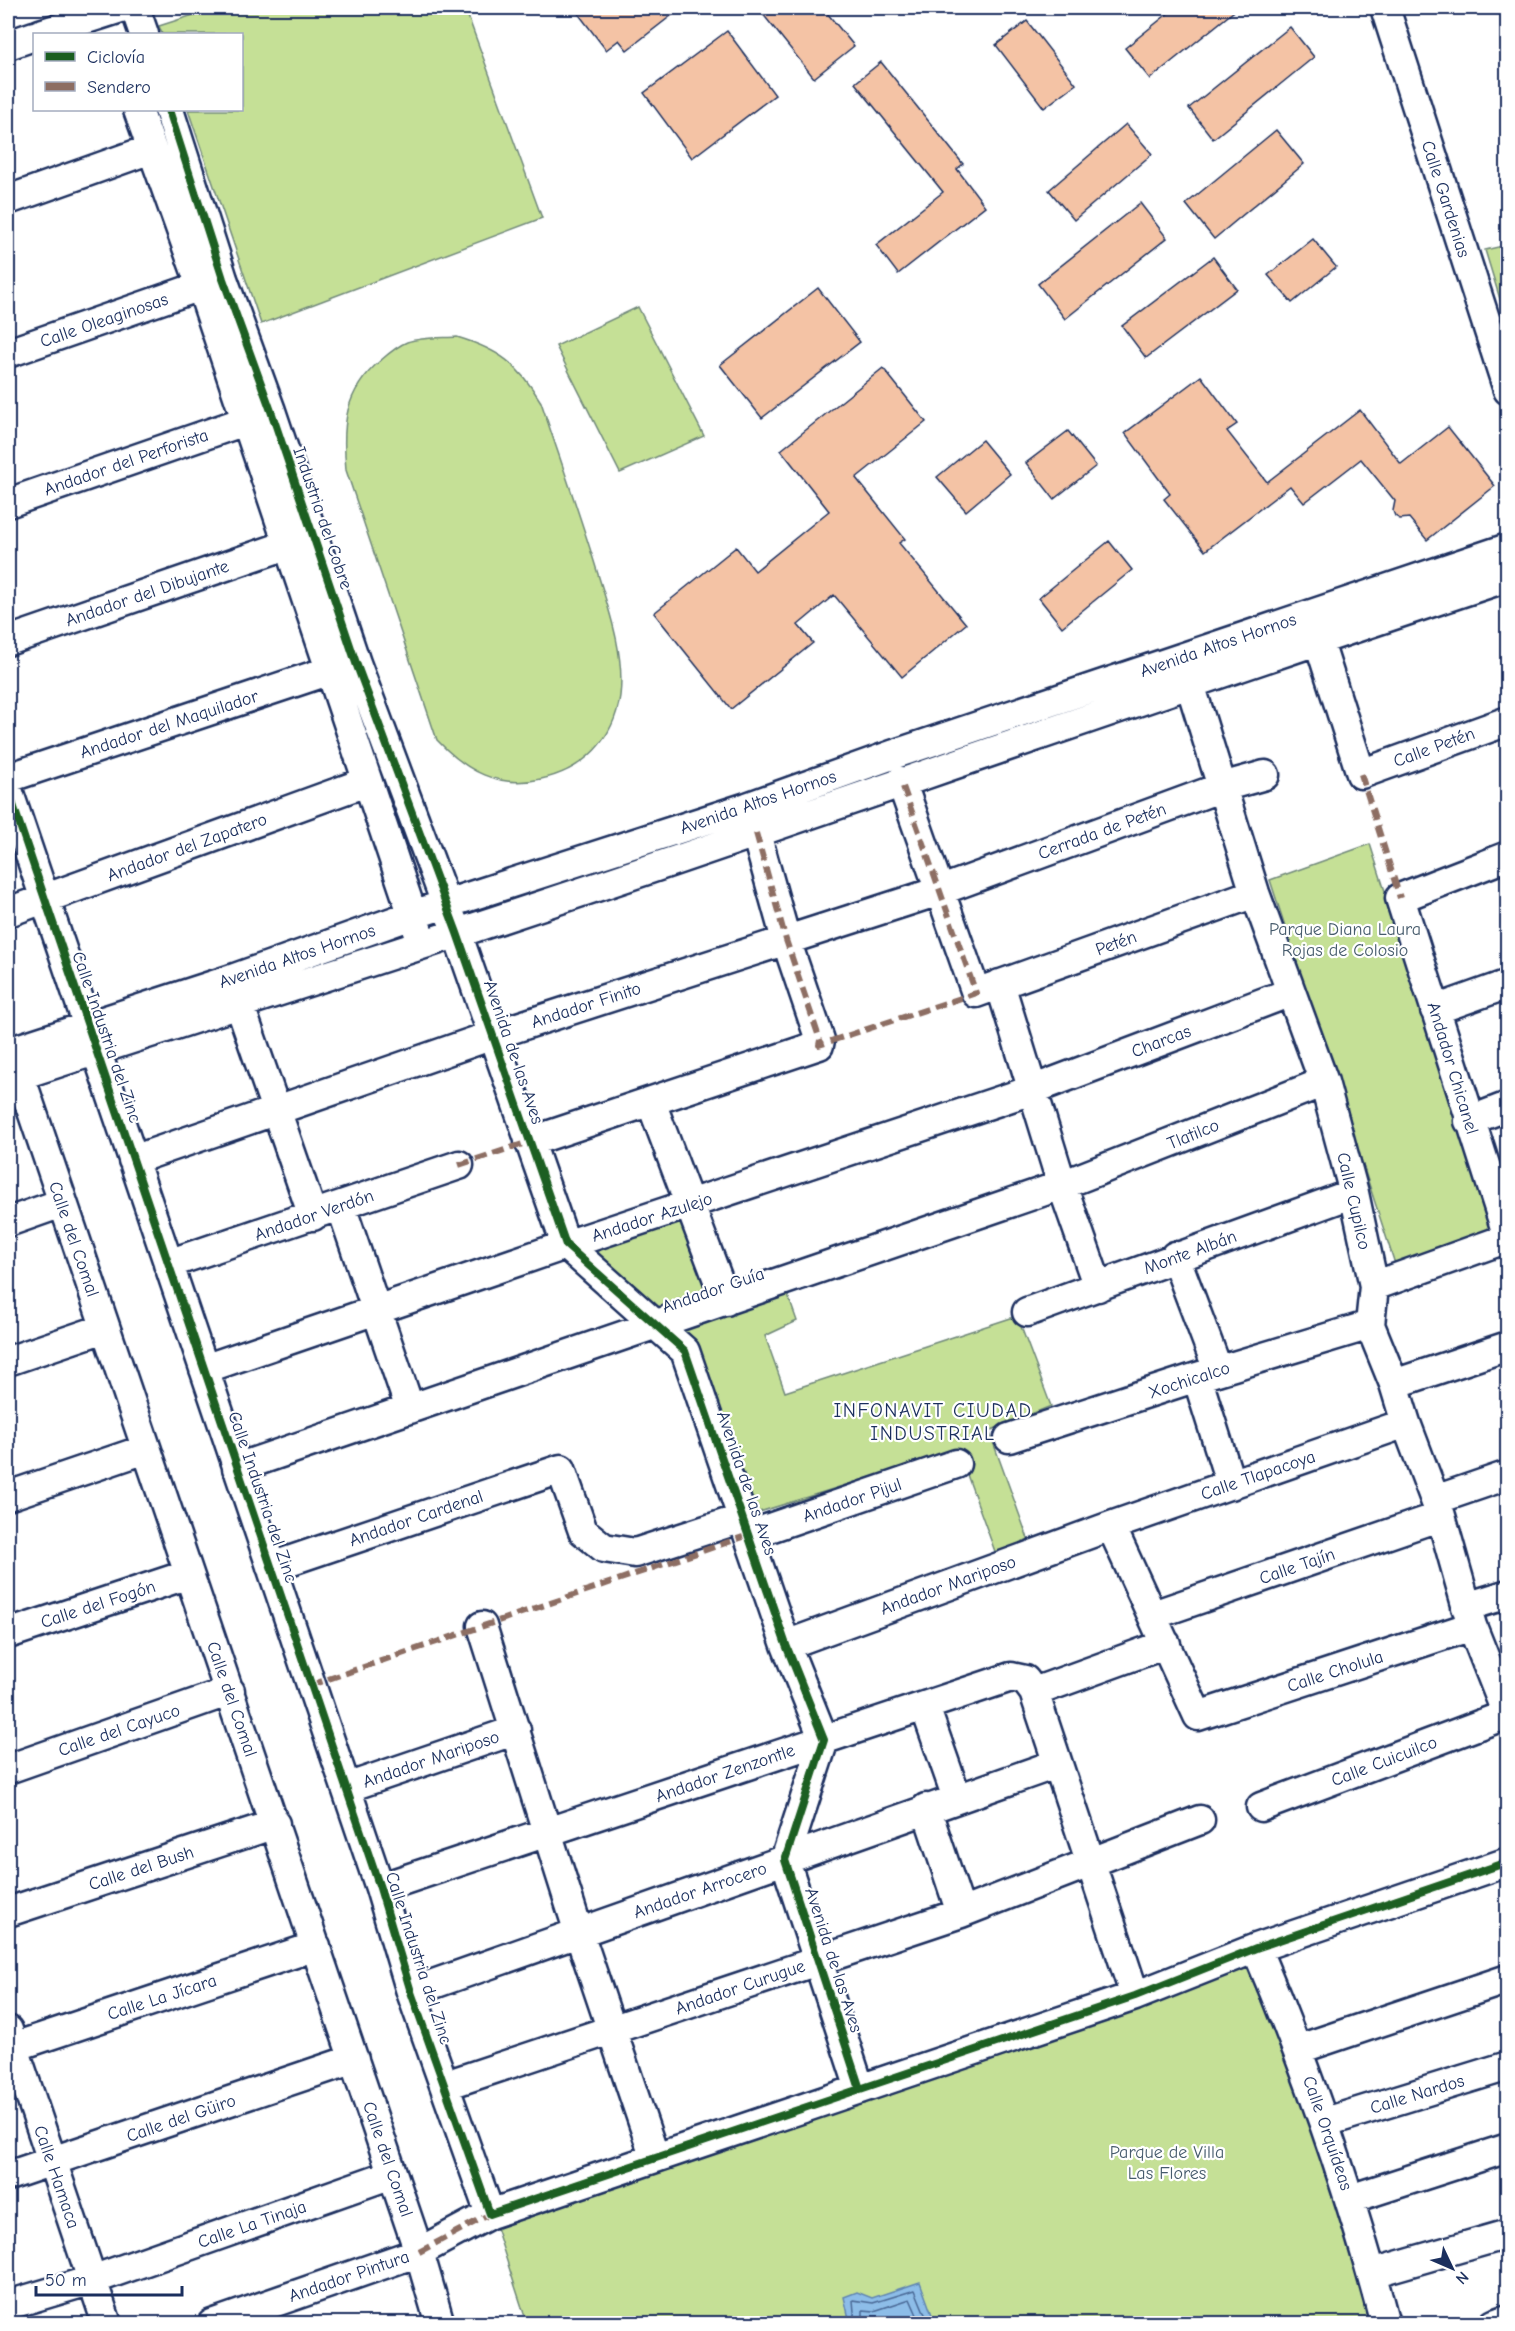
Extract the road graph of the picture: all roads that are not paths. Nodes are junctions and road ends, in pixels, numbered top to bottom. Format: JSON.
{"nodes":[{"id":1,"x":135,"y":8,"type":"edge"},
{"id":2,"x":1385,"y":8,"type":"edge"},
{"id":3,"x":77,"y":14,"type":"edge"},
{"id":4,"x":113,"y":18,"type":"edge"},
{"id":5,"x":42,"y":33,"type":"edge"},
{"id":6,"x":144,"y":33,"type":"edge"},
{"id":7,"x":33,"y":36,"type":"edge"},
{"id":8,"x":8,"y":45,"type":"edge"},
{"id":9,"x":138,"y":111,"type":"edge"},
{"id":10,"x":169,"y":111,"type":"edge"},
{"id":11,"x":151,"y":149,"type":"junction"},
{"id":12,"x":8,"y":200,"type":"edge"},
{"id":13,"x":212,"y":283,"type":"junction"},
{"id":14,"x":8,"y":353,"type":"edge"},
{"id":15,"x":1508,"y":390,"type":"edge"},
{"id":16,"x":245,"y":421,"type":"junction"},
{"id":17,"x":8,"y":503,"type":"edge"},
{"id":18,"x":287,"y":545,"type":"junction"},
{"id":19,"x":1508,"y":548,"type":"edge"},
{"id":20,"x":1508,"y":577,"type":"edge"},
{"id":21,"x":1318,"y":639,"type":"junction"},
{"id":22,"x":8,"y":641,"type":"edge"},
{"id":23,"x":330,"y":670,"type":"junction"},
{"id":24,"x":1186,"y":671,"type":"junction"},
{"id":25,"x":1508,"y":721,"type":"edge"},
{"id":26,"x":1265,"y":775,"type":"dead end"},
{"id":27,"x":8,"y":778,"type":"edge"},
{"id":28,"x":901,"y":781,"type":"junction"},
{"id":29,"x":366,"y":782,"type":"junction"},
{"id":30,"x":1222,"y":787,"type":"junction"},
{"id":31,"x":8,"y":790,"type":"edge"},
{"id":32,"x":756,"y":833,"type":"junction"},
{"id":33,"x":1508,"y":856,"type":"edge"},
{"id":34,"x":939,"y":891,"type":"junction"},
{"id":35,"x":1255,"y":892,"type":"junction"},
{"id":36,"x":44,"y":899,"type":"junction"},
{"id":37,"x":444,"y":905,"type":"junction"},
{"id":38,"x":8,"y":912,"type":"edge"},
{"id":39,"x":412,"y":915,"type":"junction"},
{"id":40,"x":457,"y":933,"type":"junction"},
{"id":41,"x":786,"y":940,"type":"junction"},
{"id":42,"x":422,"y":944,"type":"junction"},
{"id":43,"x":1508,"y":984,"type":"edge"},
{"id":44,"x":988,"y":988,"type":"junction"},
{"id":45,"x":1291,"y":992,"type":"junction"},
{"id":46,"x":240,"y":1006,"type":"junction"},
{"id":47,"x":1434,"y":1010,"type":"junction"},
{"id":48,"x":493,"y":1035,"type":"junction"},
{"id":49,"x":91,"y":1038,"type":"junction"},
{"id":50,"x":12,"y":1064,"type":"edge"},
{"id":51,"x":1324,"y":1082,"type":"junction"},
{"id":52,"x":1032,"y":1090,"type":"junction"},
{"id":53,"x":651,"y":1102,"type":"junction"},
{"id":54,"x":1508,"y":1106,"type":"edge"},
{"id":55,"x":278,"y":1111,"type":"junction"},
{"id":56,"x":1469,"y":1120,"type":"junction"},
{"id":57,"x":529,"y":1142,"type":"junction"},
{"id":58,"x":133,"y":1160,"type":"junction"},
{"id":59,"x":459,"y":1165,"type":"dead end"},
{"id":60,"x":1062,"y":1185,"type":"junction"},
{"id":61,"x":1354,"y":1193,"type":"junction"},
{"id":62,"x":62,"y":1203,"type":"junction"},
{"id":63,"x":341,"y":1206,"type":"junction"},
{"id":64,"x":688,"y":1206,"type":"junction"},
{"id":65,"x":313,"y":1216,"type":"junction"},
{"id":66,"x":8,"y":1222,"type":"edge"},
{"id":67,"x":1508,"y":1237,"type":"edge"},
{"id":68,"x":566,"y":1245,"type":"junction"},
{"id":69,"x":1175,"y":1256,"type":"junction"},
{"id":70,"x":168,"y":1264,"type":"junction"},
{"id":71,"x":1374,"y":1286,"type":"junction"},
{"id":72,"x":1098,"y":1287,"type":"junction"},
{"id":73,"x":726,"y":1301,"type":"junction"},
{"id":74,"x":377,"y":1311,"type":"junction"},
{"id":75,"x":1027,"y":1312,"type":"dead end"},
{"id":76,"x":658,"y":1324,"type":"junction"},
{"id":77,"x":1370,"y":1325,"type":"junction"},
{"id":78,"x":105,"y":1328,"type":"junction"},
{"id":79,"x":1508,"y":1346,"type":"edge"},
{"id":80,"x":8,"y":1361,"type":"edge"},
{"id":81,"x":204,"y":1369,"type":"junction"},
{"id":82,"x":1207,"y":1374,"type":"junction"},
{"id":83,"x":1394,"y":1384,"type":"junction"},
{"id":84,"x":410,"y":1409,"type":"junction"},
{"id":85,"x":1406,"y":1423,"type":"junction"},
{"id":86,"x":1008,"y":1438,"type":"dead end"},
{"id":87,"x":146,"y":1449,"type":"junction"},
{"id":88,"x":956,"y":1464,"type":"dead end"},
{"id":89,"x":237,"y":1468,"type":"junction"},
{"id":90,"x":561,"y":1469,"type":"joint"},
{"id":91,"x":1508,"y":1475,"type":"edge"},
{"id":92,"x":1231,"y":1485,"type":"junction"},
{"id":93,"x":8,"y":1496,"type":"edge"},
{"id":94,"x":1438,"y":1508,"type":"junction"},
{"id":95,"x":1111,"y":1526,"type":"junction"},
{"id":96,"x":746,"y":1527,"type":"junction"},
{"id":97,"x":271,"y":1567,"type":"junction"},
{"id":98,"x":189,"y":1574,"type":"junction"},
{"id":99,"x":1508,"y":1594,"type":"edge"},
{"id":100,"x":1153,"y":1615,"type":"junction"},
{"id":101,"x":1469,"y":1616,"type":"junction"},
{"id":102,"x":482,"y":1626,"type":"dead end"},
{"id":103,"x":8,"y":1634,"type":"edge"},
{"id":104,"x":1166,"y":1644,"type":"junction"},
{"id":105,"x":786,"y":1645,"type":"junction"},
{"id":106,"x":230,"y":1691,"type":"junction"},
{"id":107,"x":1034,"y":1692,"type":"junction"},
{"id":108,"x":925,"y":1707,"type":"junction"},
{"id":109,"x":1507,"y":1715,"type":"edge"},
{"id":110,"x":516,"y":1730,"type":"junction"},
{"id":111,"x":824,"y":1740,"type":"junction"},
{"id":112,"x":1056,"y":1764,"type":"junction"},
{"id":113,"x":8,"y":1769,"type":"edge"},
{"id":114,"x":346,"y":1788,"type":"junction"},
{"id":115,"x":957,"y":1798,"type":"junction"},
{"id":116,"x":1261,"y":1807,"type":"dead end"},
{"id":117,"x":926,"y":1808,"type":"junction"},
{"id":118,"x":1200,"y":1820,"type":"dead end"},
{"id":119,"x":275,"y":1824,"type":"junction"},
{"id":120,"x":549,"y":1832,"type":"junction"},
{"id":121,"x":785,"y":1860,"type":"junction"},
{"id":122,"x":1508,"y":1862,"type":"edge"},
{"id":123,"x":1090,"y":1864,"type":"junction"},
{"id":124,"x":380,"y":1888,"type":"junction"},
{"id":125,"x":8,"y":1912,"type":"edge"},
{"id":126,"x":961,"y":1913,"type":"junction"},
{"id":127,"x":579,"y":1933,"type":"junction"},
{"id":128,"x":316,"y":1946,"type":"junction"},
{"id":129,"x":1256,"y":1948,"type":"junction"},
{"id":130,"x":819,"y":1960,"type":"junction"},
{"id":131,"x":1508,"y":1979,"type":"edge"},
{"id":132,"x":411,"y":1992,"type":"junction"},
{"id":133,"x":1135,"y":1996,"type":"junction"},
{"id":134,"x":612,"y":2030,"type":"junction"},
{"id":135,"x":9,"y":2042,"type":"edge"},
{"id":136,"x":1299,"y":2049,"type":"junction"},
{"id":137,"x":354,"y":2059,"type":"junction"},
{"id":138,"x":1508,"y":2066,"type":"edge"},
{"id":139,"x":446,"y":2085,"type":"junction"},
{"id":140,"x":860,"y":2089,"type":"junction"},
{"id":141,"x":1326,"y":2122,"type":"junction"},
{"id":142,"x":1508,"y":2148,"type":"edge"},
{"id":143,"x":655,"y":2158,"type":"junction"},
{"id":144,"x":52,"y":2162,"type":"junction"},
{"id":145,"x":393,"y":2174,"type":"junction"},
{"id":146,"x":8,"y":2176,"type":"edge"},
{"id":147,"x":1350,"y":2199,"type":"junction"},
{"id":148,"x":490,"y":2214,"type":"junction"},
{"id":149,"x":1508,"y":2234,"type":"edge"},
{"id":150,"x":419,"y":2252,"type":"junction"},
{"id":151,"x":1372,"y":2273,"type":"junction"},
{"id":152,"x":92,"y":2280,"type":"junction"},
{"id":153,"x":8,"y":2305,"type":"edge"},
{"id":154,"x":1508,"y":2319,"type":"edge"},
{"id":155,"x":107,"y":2324,"type":"edge"},
{"id":156,"x":212,"y":2324,"type":"edge"},
{"id":157,"x":440,"y":2324,"type":"edge"},
{"id":158,"x":1385,"y":2324,"type":"edge"},
{"id":159,"x":1494,"y":2324,"type":"edge"}],
"edges":[{"from":1,"to":6,"type":"street"},
{"from":2,"to":15,"type":"street","name":"Calle Gardenias"},
{"from":3,"to":4,"type":"street"},
{"from":3,"to":5,"type":"street"},
{"from":7,"to":8,"type":"street"},
{"from":9,"to":11,"type":"street","name":"Industria del Cobre"},
{"from":10,"to":13,"type":"street","name":"Industria del Cobre"},
{"from":11,"to":12,"type":"street"},
{"from":11,"to":13,"type":"street","name":"Industria del Cobre"},
{"from":13,"to":14,"type":"street","name":"Calle Oleaginosas"},
{"from":13,"to":16,"type":"street","name":"Industria del Cobre"},
{"from":13,"to":37,"type":"street","name":"Industria del Cobre"},
{"from":16,"to":17,"type":"street","name":"Andador del Perforista"},
{"from":16,"to":18,"type":"street","name":"Industria del Cobre"},
{"from":18,"to":22,"type":"street","name":"Andador del Dibujante"},
{"from":18,"to":23,"type":"street","name":"Industria del Cobre"},
{"from":19,"to":24,"type":"street","name":"Avenida Altos Hornos"},
{"from":20,"to":21,"type":"street","name":"Avenida Altos Hornos"},
{"from":21,"to":24,"type":"street","name":"Avenida Altos Hornos"},
{"from":21,"to":25,"type":"street","name":"Calle Petén"},
{"from":23,"to":27,"type":"street","name":"Andador del Maquilador"},
{"from":23,"to":29,"type":"street","name":"Industria del Cobre"},
{"from":24,"to":28,"type":"street","name":"Avenida Altos Hornos"},
{"from":24,"to":30,"type":"street","name":"Calle Cupilco"},
{"from":24,"to":37,"type":"street","name":"Avenida Altos Hornos"},
{"from":26,"to":30,"type":"street","name":"Cerrada de Petén"},
{"from":28,"to":32,"type":"street","name":"Avenida Altos Hornos"},
{"from":28,"to":34,"type":"street"},
{"from":29,"to":36,"type":"street","name":"Andador del Zapatero"},
{"from":29,"to":39,"type":"street","name":"Industria del Cobre"},
{"from":30,"to":34,"type":"street","name":"Cerrada de Petén"},
{"from":30,"to":35,"type":"street","name":"Calle Cupilco"},
{"from":31,"to":36,"type":"street","name":"Calle Industria del Zinc"},
{"from":32,"to":40,"type":"street","name":"Avenida Altos Hornos"},
{"from":32,"to":41,"type":"street"},
{"from":33,"to":47,"type":"street","name":"Andador Chicanel"},
{"from":34,"to":41,"type":"street","name":"Andador Finito"},
{"from":34,"to":44,"type":"street"},
{"from":35,"to":44,"type":"street","name":"Petén"},
{"from":35,"to":45,"type":"street","name":"Calle Cupilco"},
{"from":36,"to":38,"type":"street","name":"Andador del Zapatero"},
{"from":36,"to":49,"type":"street","name":"Calle Industria del Zinc"},
{"from":37,"to":39,"type":"street","name":"Avenida Altos Hornos"},
{"from":37,"to":40,"type":"street","name":"Industria del Cobre"},
{"from":39,"to":42,"type":"street","name":"Industria del Cobre"},
{"from":39,"to":49,"type":"street","name":"Avenida Altos Hornos"},
{"from":40,"to":42,"type":"street","name":"Avenida Altos Hornos"},
{"from":40,"to":48,"type":"street","name":"Avenida de las Aves"},
{"from":41,"to":48,"type":"street","name":"Andador Finito"},
{"from":41,"to":53,"type":"street"},
{"from":42,"to":46,"type":"street","name":"Avenida Altos Hornos"},
{"from":43,"to":47,"type":"street"},
{"from":44,"to":52,"type":"street"},
{"from":45,"to":51,"type":"street","name":"Calle Cupilco"},
{"from":45,"to":52,"type":"street","name":"Charcas"},
{"from":46,"to":49,"type":"street","name":"Avenida Altos Hornos"},
{"from":46,"to":55,"type":"street"},
{"from":47,"to":56,"type":"street","name":"Andador Chicanel"},
{"from":48,"to":55,"type":"street","name":"Andador Finito"},
{"from":48,"to":57,"type":"street","name":"Avenida de las Aves"},
{"from":49,"to":50,"type":"street","name":"Avenida Altos Hornos"},
{"from":49,"to":58,"type":"street","name":"Calle Industria del Zinc"},
{"from":50,"to":62,"type":"street","name":"Calle del Comal"},
{"from":51,"to":60,"type":"street","name":"Tlatilco"},
{"from":51,"to":61,"type":"street","name":"Calle Cupilco"},
{"from":52,"to":60,"type":"street"},
{"from":52,"to":64,"type":"street","name":"Andador Azulejo"},
{"from":53,"to":57,"type":"street"},
{"from":53,"to":64,"type":"street"},
{"from":54,"to":56,"type":"street"},
{"from":55,"to":58,"type":"street","name":"Andador Finito"},
{"from":55,"to":65,"type":"street"},
{"from":56,"to":67,"type":"street","name":"Andador Chicanel"},
{"from":57,"to":68,"type":"street","name":"Avenida de las Aves"},
{"from":58,"to":70,"type":"street","name":"Calle Industria del Zinc"},
{"from":59,"to":63,"type":"street","name":"Andador Verdón"},
{"from":60,"to":72,"type":"street"},
{"from":60,"to":73,"type":"street","name":"Andador Guía"},
{"from":61,"to":69,"type":"street","name":"Monte Albán"},
{"from":61,"to":71,"type":"street","name":"Calle Cupilco"},
{"from":62,"to":66,"type":"street"},
{"from":62,"to":78,"type":"street","name":"Calle del Comal"},
{"from":63,"to":65,"type":"street","name":"Andador Verdón"},
{"from":63,"to":74,"type":"street"},
{"from":64,"to":68,"type":"street","name":"Andador Azulejo"},
{"from":64,"to":73,"type":"street"},
{"from":65,"to":70,"type":"street","name":"Andador Verdón"},
{"from":67,"to":71,"type":"street"},
{"from":68,"to":74,"type":"street","name":"Andador Azulejo"},
{"from":68,"to":76,"type":"street","name":"Avenida de las Aves"},
{"from":69,"to":72,"type":"street","name":"Monte Albán"},
{"from":69,"to":82,"type":"street"},
{"from":70,"to":81,"type":"street","name":"Calle Industria del Zinc"},
{"from":71,"to":77,"type":"street","name":"Calle Cupilco"},
{"from":72,"to":75,"type":"street","name":"Monte Albán"},
{"from":73,"to":76,"type":"street","name":"Andador Guía"},
{"from":74,"to":81,"type":"street","name":"Andador Azulejo"},
{"from":74,"to":84,"type":"street"},
{"from":76,"to":84,"type":"street","name":"Andador Guía"},
{"from":76,"to":96,"type":"street","name":"Avenida de las Aves"},
{"from":77,"to":82,"type":"street","name":"Xochicalco"},
{"from":77,"to":83,"type":"street","name":"Calle Cupilco"},
{"from":78,"to":80,"type":"street"},
{"from":78,"to":87,"type":"street","name":"Calle del Comal"},
{"from":79,"to":83,"type":"street"},
{"from":81,"to":89,"type":"street","name":"Calle Industria del Zinc"},
{"from":82,"to":86,"type":"street","name":"Xochicalco"},
{"from":82,"to":92,"type":"street"},
{"from":83,"to":85,"type":"street","name":"Calle Cupilco"},
{"from":84,"to":89,"type":"street","name":"Andador Guía"},
{"from":85,"to":92,"type":"street","name":"Calle Tlapacoya"},
{"from":85,"to":94,"type":"street","name":"Calle Cupilco"},
{"from":87,"to":93,"type":"street"},
{"from":87,"to":98,"type":"street","name":"Calle del Comal"},
{"from":88,"to":96,"type":"street","name":"Andador Pijul"},
{"from":89,"to":97,"type":"street","name":"Calle Industria del Zinc"},
{"from":90,"to":96,"type":"street","name":"Andador Pijul"},
{"from":90,"to":97,"type":"street","name":"Andador Cardenal"},
{"from":91,"to":94,"type":"street","name":"Calle Tajín"},
{"from":92,"to":95,"type":"street","name":"Calle Tlapacoya"},
{"from":94,"to":100,"type":"street","name":"Calle Tajín"},
{"from":94,"to":101,"type":"street","name":"Calle Cupilco"},
{"from":95,"to":100,"type":"street"},
{"from":95,"to":105,"type":"street","name":"Andador Mariposo"},
{"from":96,"to":105,"type":"street","name":"Avenida de las Aves"},
{"from":97,"to":114,"type":"street","name":"Calle Industria del Zinc"},
{"from":98,"to":103,"type":"street","name":"Calle del Fogón"},
{"from":98,"to":106,"type":"street","name":"Calle del Comal"},
{"from":99,"to":101,"type":"street","name":"Calle Cholula"},
{"from":100,"to":104,"type":"street"},
{"from":101,"to":104,"type":"street","name":"Calle Cholula"},
{"from":101,"to":109,"type":"street","name":"Calle Cupilco"},
{"from":102,"to":110,"type":"street"},
{"from":104,"to":107,"type":"street"},
{"from":105,"to":111,"type":"street","name":"Avenida de las Aves"},
{"from":106,"to":113,"type":"street","name":"Calle del Cayuco"},
{"from":106,"to":119,"type":"street","name":"Calle del Comal"},
{"from":107,"to":108,"type":"street","name":"Andador Zenzontle"},
{"from":107,"to":112,"type":"street"},
{"from":108,"to":111,"type":"street","name":"Andador Zenzontle"},
{"from":108,"to":115,"type":"street"},
{"from":109,"to":116,"type":"street","name":"Calle Cuicuilco"},
{"from":110,"to":114,"type":"street","name":"Andador Mariposo"},
{"from":110,"to":120,"type":"street"},
{"from":111,"to":120,"type":"street","name":"Andador Zenzontle"},
{"from":111,"to":121,"type":"street"},
{"from":112,"to":115,"type":"street","name":"Andador Arrocero"},
{"from":112,"to":123,"type":"street"},
{"from":114,"to":124,"type":"street","name":"Calle Industria del Zinc"},
{"from":115,"to":117,"type":"street","name":"Andador Arrocero"},
{"from":117,"to":121,"type":"street","name":"Andador Arrocero"},
{"from":117,"to":126,"type":"street"},
{"from":118,"to":123,"type":"street","name":"Andador Curugue"},
{"from":119,"to":125,"type":"street","name":"Calle del Bush"},
{"from":119,"to":128,"type":"street","name":"Calle del Comal"},
{"from":120,"to":124,"type":"street","name":"Andador Zenzontle"},
{"from":120,"to":127,"type":"street"},
{"from":121,"to":127,"type":"street","name":"Andador Arrocero"},
{"from":121,"to":130,"type":"street","name":"Avenida de las Aves"},
{"from":122,"to":129,"type":"street","name":"Andador Pintura"},
{"from":123,"to":126,"type":"street","name":"Andador Curugue"},
{"from":123,"to":133,"type":"street"},
{"from":124,"to":132,"type":"street","name":"Calle Industria del Zinc"},
{"from":126,"to":130,"type":"street","name":"Andador Curugue"},
{"from":127,"to":132,"type":"street","name":"Andador Arrocero"},
{"from":127,"to":134,"type":"street"},
{"from":128,"to":135,"type":"street","name":"Calle La Jícara"},
{"from":128,"to":137,"type":"street","name":"Calle del Comal"},
{"from":129,"to":133,"type":"street","name":"Andador Pintura"},
{"from":129,"to":136,"type":"street","name":"Calle Orquídeas"},
{"from":130,"to":134,"type":"street","name":"Andador Curugue"},
{"from":130,"to":140,"type":"street","name":"Avenida de las Aves"},
{"from":131,"to":136,"type":"street"},
{"from":132,"to":139,"type":"street","name":"Calle Industria del Zinc"},
{"from":133,"to":140,"type":"street","name":"Andador Pintura"},
{"from":134,"to":139,"type":"street","name":"Andador Curugue"},
{"from":134,"to":143,"type":"street"},
{"from":135,"to":144,"type":"street","name":"Calle Hamaca"},
{"from":136,"to":141,"type":"street","name":"Calle Orquídeas"},
{"from":137,"to":144,"type":"street","name":"Calle del Güiro"},
{"from":137,"to":145,"type":"street","name":"Calle del Comal"},
{"from":138,"to":141,"type":"street","name":"Calle Nardos"},
{"from":139,"to":148,"type":"street","name":"Calle Industria del Zinc"},
{"from":140,"to":143,"type":"street","name":"Andador Pintura"},
{"from":141,"to":147,"type":"street","name":"Calle Orquídeas"},
{"from":142,"to":147,"type":"street"},
{"from":143,"to":148,"type":"street","name":"Andador Pintura"},
{"from":144,"to":146,"type":"street","name":"Calle del Güiro"},
{"from":144,"to":152,"type":"street","name":"Calle Hamaca"},
{"from":145,"to":150,"type":"street","name":"Calle del Comal"},
{"from":145,"to":152,"type":"street","name":"Calle La Tinaja"},
{"from":147,"to":151,"type":"street","name":"Calle Orquídeas"},
{"from":148,"to":150,"type":"street","name":"Andador Pintura"},
{"from":149,"to":151,"type":"street"},
{"from":150,"to":156,"type":"street","name":"Andador Pintura"},
{"from":150,"to":157,"type":"street","name":"Calle del Comal"},
{"from":151,"to":158,"type":"street","name":"Calle Orquídeas"},
{"from":152,"to":153,"type":"street","name":"Calle La Tinaja"},
{"from":152,"to":155,"type":"street","name":"Calle Hamaca"},
{"from":154,"to":159,"type":"street"}]}
